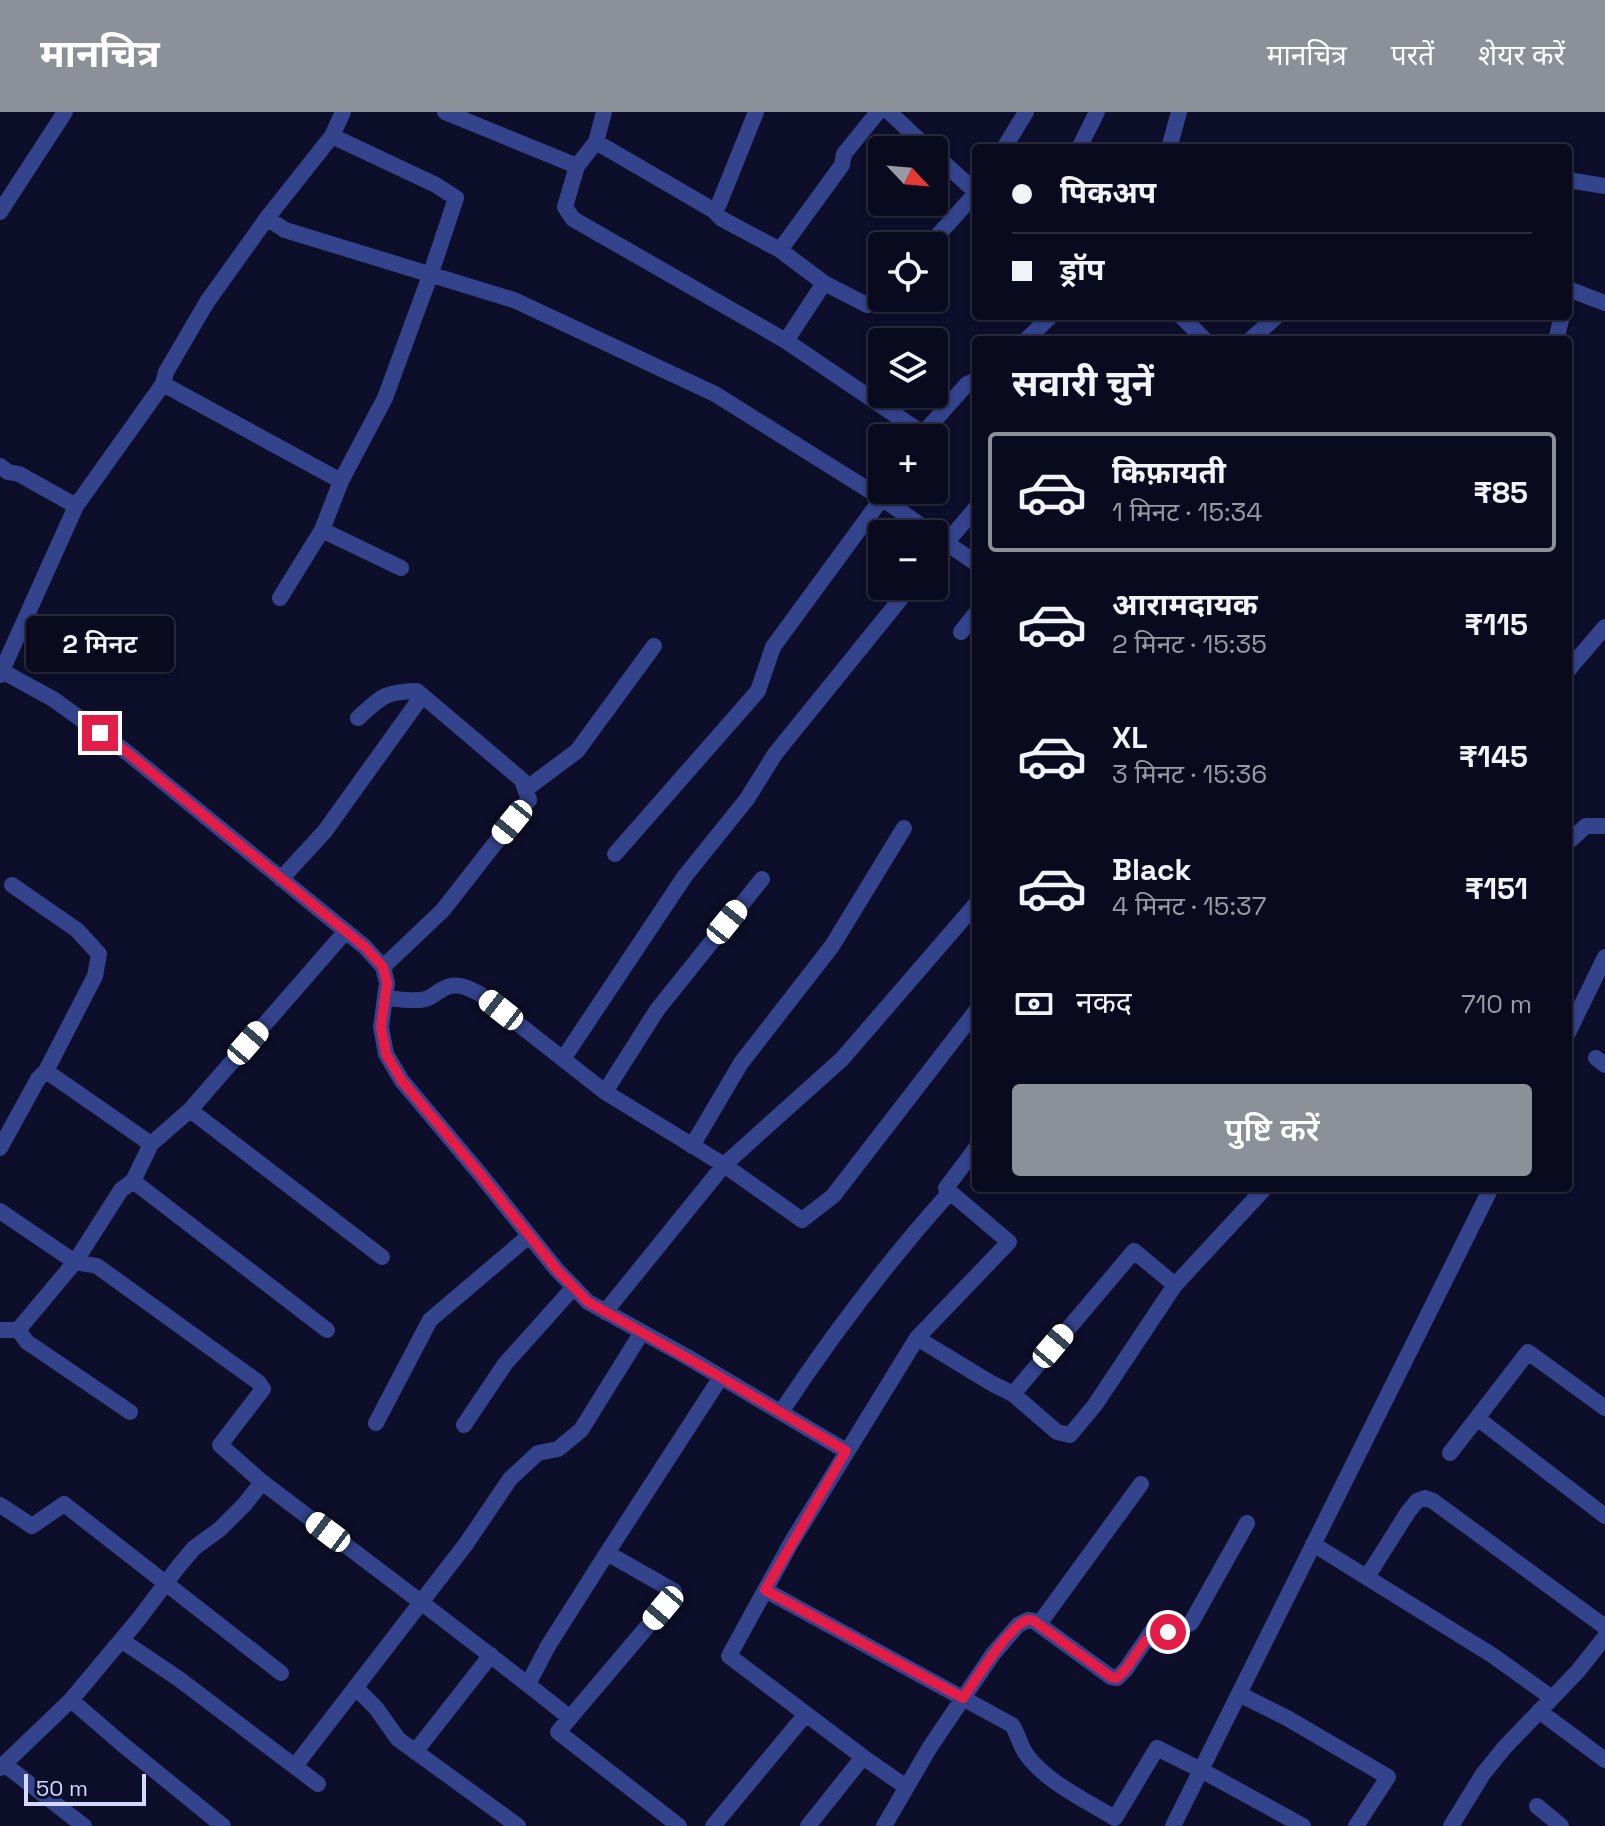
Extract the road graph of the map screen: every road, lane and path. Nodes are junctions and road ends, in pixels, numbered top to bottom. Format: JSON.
{"nodes":[{"id":1,"x":65,"y":112,"type":"edge"},
{"id":2,"x":343,"y":112,"type":"edge"},
{"id":3,"x":445,"y":112,"type":"edge"},
{"id":4,"x":604,"y":112,"type":"edge"},
{"id":5,"x":756,"y":112,"type":"edge"},
{"id":6,"x":878,"y":112,"type":"edge"},
{"id":7,"x":889,"y":112,"type":"edge"},
{"id":8,"x":1026,"y":112,"type":"edge"},
{"id":9,"x":1097,"y":112,"type":"edge"},
{"id":10,"x":1179,"y":112,"type":"edge"},
{"id":11,"x":332,"y":136,"type":"junction"},
{"id":12,"x":915,"y":136,"type":"edge"},
{"id":13,"x":596,"y":142,"type":"junction"},
{"id":14,"x":1006,"y":144,"type":"edge"},
{"id":15,"x":1081,"y":144,"type":"edge"},
{"id":16,"x":1170,"y":144,"type":"edge"},
{"id":17,"x":577,"y":166,"type":"junction"},
{"id":18,"x":948,"y":167,"type":"edge"},
{"id":19,"x":1572,"y":181,"type":"edge"},
{"id":20,"x":1605,"y":186,"type":"edge"},
{"id":21,"x":972,"y":189,"type":"edge"},
{"id":22,"x":972,"y":197,"type":"edge"},
{"id":23,"x":713,"y":210,"type":"junction"},
{"id":24,"x":0,"y":212,"type":"edge"},
{"id":25,"x":267,"y":218,"type":"junction"},
{"id":26,"x":941,"y":232,"type":"edge"},
{"id":27,"x":780,"y":250,"type":"junction"},
{"id":28,"x":431,"y":273,"type":"junction"},
{"id":29,"x":824,"y":283,"type":"junction"},
{"id":30,"x":1572,"y":293,"type":"edge"},
{"id":31,"x":1605,"y":303,"type":"edge"},
{"id":32,"x":868,"y":305,"type":"edge"},
{"id":33,"x":1047,"y":320,"type":"edge"},
{"id":34,"x":1185,"y":320,"type":"edge"},
{"id":35,"x":1272,"y":320,"type":"edge"},
{"id":36,"x":1030,"y":336,"type":"edge"},
{"id":37,"x":1201,"y":336,"type":"edge"},
{"id":38,"x":1254,"y":336,"type":"edge"},
{"id":39,"x":786,"y":341,"type":"junction"},
{"id":40,"x":972,"y":382,"type":"edge"},
{"id":41,"x":163,"y":384,"type":"junction"},
{"id":42,"x":904,"y":424,"type":"edge"},
{"id":43,"x":932,"y":424,"type":"edge"},
{"id":44,"x":0,"y":466,"type":"edge"},
{"id":45,"x":341,"y":481,"type":"junction"},
{"id":46,"x":868,"y":484,"type":"edge"},
{"id":47,"x":878,"y":504,"type":"edge"},
{"id":48,"x":897,"y":504,"type":"edge"},
{"id":49,"x":76,"y":506,"type":"junction"},
{"id":50,"x":972,"y":511,"type":"edge"},
{"id":51,"x":917,"y":520,"type":"edge"},
{"id":52,"x":948,"y":529,"type":"edge"},
{"id":53,"x":322,"y":530,"type":"junction"},
{"id":54,"x":948,"y":544,"type":"edge"},
{"id":55,"x":972,"y":560,"type":"edge"},
{"id":56,"x":401,"y":568,"type":"dead end"},
{"id":57,"x":280,"y":598,"type":"dead end"},
{"id":58,"x":900,"y":600,"type":"edge"},
{"id":59,"x":972,"y":618,"type":"edge"},
{"id":60,"x":1605,"y":627,"type":"edge"},
{"id":61,"x":961,"y":632,"type":"dead end"},
{"id":62,"x":654,"y":646,"type":"dead end"},
{"id":63,"x":1572,"y":665,"type":"edge"},
{"id":64,"x":1,"y":672,"type":"edge"},
{"id":65,"x":422,"y":696,"type":"junction"},
{"id":66,"x":358,"y":718,"type":"dead end"},
{"id":67,"x":526,"y":789,"type":"junction"},
{"id":68,"x":1605,"y":826,"type":"edge"},
{"id":69,"x":904,"y":828,"type":"dead end"},
{"id":70,"x":1572,"y":838,"type":"edge"},
{"id":71,"x":615,"y":854,"type":"dead end"},
{"id":72,"x":281,"y":879,"type":"junction"},
{"id":73,"x":762,"y":879,"type":"dead end"},
{"id":74,"x":12,"y":885,"type":"dead end"},
{"id":75,"x":972,"y":909,"type":"edge"},
{"id":76,"x":346,"y":931,"type":"junction"},
{"id":77,"x":1605,"y":957,"type":"edge"},
{"id":78,"x":383,"y":967,"type":"junction"},
{"id":79,"x":386,"y":998,"type":"junction"},
{"id":80,"x":972,"y":1016,"type":"edge"},
{"id":81,"x":1572,"y":1025,"type":"edge"},
{"id":82,"x":563,"y":1059,"type":"junction"},
{"id":83,"x":46,"y":1071,"type":"junction"},
{"id":84,"x":605,"y":1092,"type":"junction"},
{"id":85,"x":190,"y":1110,"type":"junction"},
{"id":86,"x":151,"y":1144,"type":"junction"},
{"id":87,"x":692,"y":1146,"type":"junction"},
{"id":88,"x":0,"y":1148,"type":"edge"},
{"id":89,"x":972,"y":1153,"type":"edge"},
{"id":90,"x":724,"y":1165,"type":"junction"},
{"id":91,"x":133,"y":1181,"type":"junction"},
{"id":92,"x":950,"y":1192,"type":"junction"},
{"id":93,"x":1261,"y":1192,"type":"edge"},
{"id":94,"x":1489,"y":1192,"type":"edge"},
{"id":95,"x":0,"y":1211,"type":"edge"},
{"id":96,"x":529,"y":1236,"type":"junction"},
{"id":97,"x":382,"y":1257,"type":"dead end"},
{"id":98,"x":75,"y":1262,"type":"junction"},
{"id":99,"x":1175,"y":1285,"type":"junction"},
{"id":100,"x":574,"y":1287,"type":"junction"},
{"id":101,"x":605,"y":1312,"type":"junction"},
{"id":102,"x":0,"y":1330,"type":"edge"},
{"id":103,"x":18,"y":1330,"type":"junction"},
{"id":104,"x":327,"y":1330,"type":"dead end"},
{"id":105,"x":642,"y":1332,"type":"junction"},
{"id":106,"x":917,"y":1338,"type":"junction"},
{"id":107,"x":721,"y":1377,"type":"junction"},
{"id":108,"x":1013,"y":1394,"type":"junction"},
{"id":109,"x":1605,"y":1408,"type":"edge"},
{"id":110,"x":130,"y":1412,"type":"dead end"},
{"id":111,"x":781,"y":1412,"type":"junction"},
{"id":112,"x":1477,"y":1418,"type":"junction"},
{"id":113,"x":376,"y":1423,"type":"dead end"},
{"id":114,"x":464,"y":1425,"type":"dead end"},
{"id":115,"x":846,"y":1451,"type":"junction"},
{"id":116,"x":1450,"y":1453,"type":"dead end"},
{"id":117,"x":262,"y":1482,"type":"junction"},
{"id":118,"x":1141,"y":1484,"type":"dead end"},
{"id":119,"x":0,"y":1505,"type":"edge"},
{"id":120,"x":1605,"y":1516,"type":"edge"},
{"id":121,"x":1247,"y":1523,"type":"dead end"},
{"id":122,"x":1313,"y":1544,"type":"junction"},
{"id":123,"x":607,"y":1553,"type":"junction"},
{"id":124,"x":1367,"y":1577,"type":"junction"},
{"id":125,"x":165,"y":1583,"type":"junction"},
{"id":126,"x":765,"y":1590,"type":"junction"},
{"id":127,"x":420,"y":1602,"type":"junction"},
{"id":128,"x":1039,"y":1624,"type":"junction"},
{"id":129,"x":1605,"y":1627,"type":"edge"},
{"id":130,"x":1605,"y":1637,"type":"edge"},
{"id":131,"x":121,"y":1640,"type":"junction"},
{"id":132,"x":491,"y":1655,"type":"junction"},
{"id":133,"x":281,"y":1673,"type":"dead end"},
{"id":134,"x":528,"y":1684,"type":"junction"},
{"id":135,"x":356,"y":1688,"type":"junction"},
{"id":136,"x":1239,"y":1694,"type":"junction"},
{"id":137,"x":963,"y":1698,"type":"junction"},
{"id":138,"x":1552,"y":1698,"type":"junction"},
{"id":139,"x":71,"y":1700,"type":"junction"},
{"id":140,"x":1539,"y":1711,"type":"junction"},
{"id":141,"x":806,"y":1714,"type":"junction"},
{"id":142,"x":570,"y":1718,"type":"junction"},
{"id":143,"x":415,"y":1752,"type":"junction"},
{"id":144,"x":863,"y":1757,"type":"junction"},
{"id":145,"x":1605,"y":1760,"type":"edge"},
{"id":146,"x":2,"y":1766,"type":"edge"},
{"id":147,"x":295,"y":1766,"type":"junction"},
{"id":148,"x":1201,"y":1770,"type":"junction"},
{"id":149,"x":318,"y":1784,"type":"dead end"},
{"id":150,"x":906,"y":1787,"type":"junction"},
{"id":151,"x":1537,"y":1806,"type":"dead end"},
{"id":152,"x":84,"y":1826,"type":"edge"},
{"id":153,"x":223,"y":1826,"type":"edge"},
{"id":154,"x":518,"y":1826,"type":"edge"},
{"id":155,"x":679,"y":1826,"type":"edge"},
{"id":156,"x":713,"y":1826,"type":"edge"},
{"id":157,"x":808,"y":1826,"type":"edge"},
{"id":158,"x":884,"y":1826,"type":"edge"},
{"id":159,"x":1173,"y":1826,"type":"edge"},
{"id":160,"x":1303,"y":1826,"type":"edge"},
{"id":161,"x":1356,"y":1826,"type":"edge"},
{"id":162,"x":1451,"y":1826,"type":"edge"},
{"id":163,"x":1561,"y":1826,"type":"edge"}],
"edges":[{"from":1,"to":24,"type":"street"},
{"from":2,"to":11,"type":"street"},
{"from":3,"to":17,"type":"street"},
{"from":4,"to":13,"type":"street"},
{"from":5,"to":23,"type":"street"},
{"from":6,"to":27,"type":"street"},
{"from":7,"to":12,"type":"street"},
{"from":8,"to":14,"type":"street"},
{"from":9,"to":15,"type":"street"},
{"from":10,"to":16,"type":"street"},
{"from":11,"to":25,"type":"street"},
{"from":11,"to":28,"type":"street"},
{"from":13,"to":17,"type":"street"},
{"from":13,"to":23,"type":"street"},
{"from":17,"to":39,"type":"street"},
{"from":18,"to":21,"type":"street"},
{"from":19,"to":20,"type":"street"},
{"from":22,"to":26,"type":"street"},
{"from":23,"to":27,"type":"street"},
{"from":25,"to":28,"type":"street"},
{"from":25,"to":41,"type":"street"},
{"from":27,"to":29,"type":"street"},
{"from":28,"to":45,"type":"street"},
{"from":28,"to":46,"type":"street"},
{"from":29,"to":32,"type":"street"},
{"from":29,"to":39,"type":"street"},
{"from":30,"to":31,"type":"street"},
{"from":33,"to":36,"type":"street"},
{"from":34,"to":37,"type":"street"},
{"from":35,"to":38,"type":"street"},
{"from":39,"to":42,"type":"street"},
{"from":40,"to":43,"type":"street"},
{"from":41,"to":45,"type":"street"},
{"from":41,"to":49,"type":"street"},
{"from":44,"to":49,"type":"street"},
{"from":45,"to":53,"type":"street"},
{"from":47,"to":71,"type":"street"},
{"from":48,"to":51,"type":"street"},
{"from":49,"to":64,"type":"street"},
{"from":50,"to":52,"type":"street"},
{"from":53,"to":56,"type":"street"},
{"from":53,"to":57,"type":"street"},
{"from":54,"to":55,"type":"street"},
{"from":58,"to":82,"type":"street"},
{"from":59,"to":61,"type":"street"},
{"from":60,"to":63,"type":"street"},
{"from":62,"to":67,"type":"street"},
{"from":64,"to":72,"type":"street"},
{"from":65,"to":66,"type":"street"},
{"from":65,"to":67,"type":"street"},
{"from":65,"to":72,"type":"street"},
{"from":67,"to":78,"type":"street"},
{"from":68,"to":70,"type":"street"},
{"from":69,"to":87,"type":"street"},
{"from":72,"to":76,"type":"street"},
{"from":73,"to":84,"type":"street"},
{"from":74,"to":83,"type":"street"},
{"from":75,"to":90,"type":"street"},
{"from":76,"to":78,"type":"street"},
{"from":76,"to":85,"type":"street"},
{"from":77,"to":81,"type":"street"},
{"from":78,"to":79,"type":"street"},
{"from":79,"to":82,"type":"street"},
{"from":79,"to":96,"type":"street"},
{"from":80,"to":90,"type":"street"},
{"from":82,"to":84,"type":"street"},
{"from":83,"to":86,"type":"street"},
{"from":83,"to":88,"type":"street"},
{"from":84,"to":87,"type":"street"},
{"from":85,"to":86,"type":"street"},
{"from":85,"to":97,"type":"street"},
{"from":86,"to":91,"type":"street"},
{"from":87,"to":90,"type":"street"},
{"from":89,"to":92,"type":"street"},
{"from":90,"to":101,"type":"street"},
{"from":91,"to":98,"type":"street"},
{"from":91,"to":104,"type":"street"},
{"from":92,"to":106,"type":"street"},
{"from":92,"to":111,"type":"street"},
{"from":93,"to":99,"type":"street"},
{"from":94,"to":122,"type":"street"},
{"from":95,"to":98,"type":"street"},
{"from":96,"to":100,"type":"street"},
{"from":96,"to":113,"type":"street"},
{"from":98,"to":103,"type":"street"},
{"from":98,"to":117,"type":"street"},
{"from":99,"to":108,"type":"street"},
{"from":99,"to":108,"type":"street"},
{"from":100,"to":101,"type":"street"},
{"from":100,"to":114,"type":"street"},
{"from":101,"to":105,"type":"street"},
{"from":102,"to":103,"type":"street"},
{"from":103,"to":110,"type":"street"},
{"from":105,"to":107,"type":"street"},
{"from":105,"to":127,"type":"street"},
{"from":106,"to":108,"type":"street"},
{"from":106,"to":115,"type":"street"},
{"from":107,"to":111,"type":"street"},
{"from":107,"to":123,"type":"street"},
{"from":109,"to":112,"type":"street"},
{"from":111,"to":115,"type":"street"},
{"from":112,"to":116,"type":"street"},
{"from":112,"to":120,"type":"street"},
{"from":115,"to":126,"type":"street"},
{"from":117,"to":125,"type":"street"},
{"from":117,"to":127,"type":"street"},
{"from":118,"to":128,"type":"street"},
{"from":119,"to":125,"type":"street"},
{"from":121,"to":128,"type":"street"},
{"from":122,"to":124,"type":"street"},
{"from":122,"to":136,"type":"street"},
{"from":123,"to":134,"type":"street"},
{"from":123,"to":142,"type":"street"},
{"from":124,"to":129,"type":"street"},
{"from":124,"to":138,"type":"street"},
{"from":125,"to":131,"type":"street"},
{"from":125,"to":133,"type":"street"},
{"from":126,"to":137,"type":"street"},
{"from":126,"to":141,"type":"street"},
{"from":127,"to":132,"type":"street"},
{"from":127,"to":135,"type":"street"},
{"from":128,"to":137,"type":"street"},
{"from":130,"to":138,"type":"street"},
{"from":131,"to":139,"type":"street"},
{"from":131,"to":147,"type":"street"},
{"from":132,"to":134,"type":"street"},
{"from":132,"to":143,"type":"street"},
{"from":134,"to":142,"type":"street"},
{"from":135,"to":143,"type":"street"},
{"from":135,"to":147,"type":"street"},
{"from":136,"to":148,"type":"street"},
{"from":136,"to":161,"type":"street"},
{"from":137,"to":148,"type":"street"},
{"from":137,"to":150,"type":"street"},
{"from":138,"to":140,"type":"street"},
{"from":139,"to":146,"type":"street"},
{"from":139,"to":153,"type":"street"},
{"from":140,"to":145,"type":"street"},
{"from":140,"to":162,"type":"street"},
{"from":141,"to":144,"type":"street"},
{"from":141,"to":156,"type":"street"},
{"from":142,"to":155,"type":"street"},
{"from":143,"to":154,"type":"street"},
{"from":144,"to":150,"type":"street"},
{"from":144,"to":157,"type":"street"},
{"from":146,"to":152,"type":"street"},
{"from":147,"to":149,"type":"street"},
{"from":148,"to":159,"type":"street"},
{"from":148,"to":160,"type":"street"},
{"from":150,"to":158,"type":"street"},
{"from":151,"to":163,"type":"street"}]}
